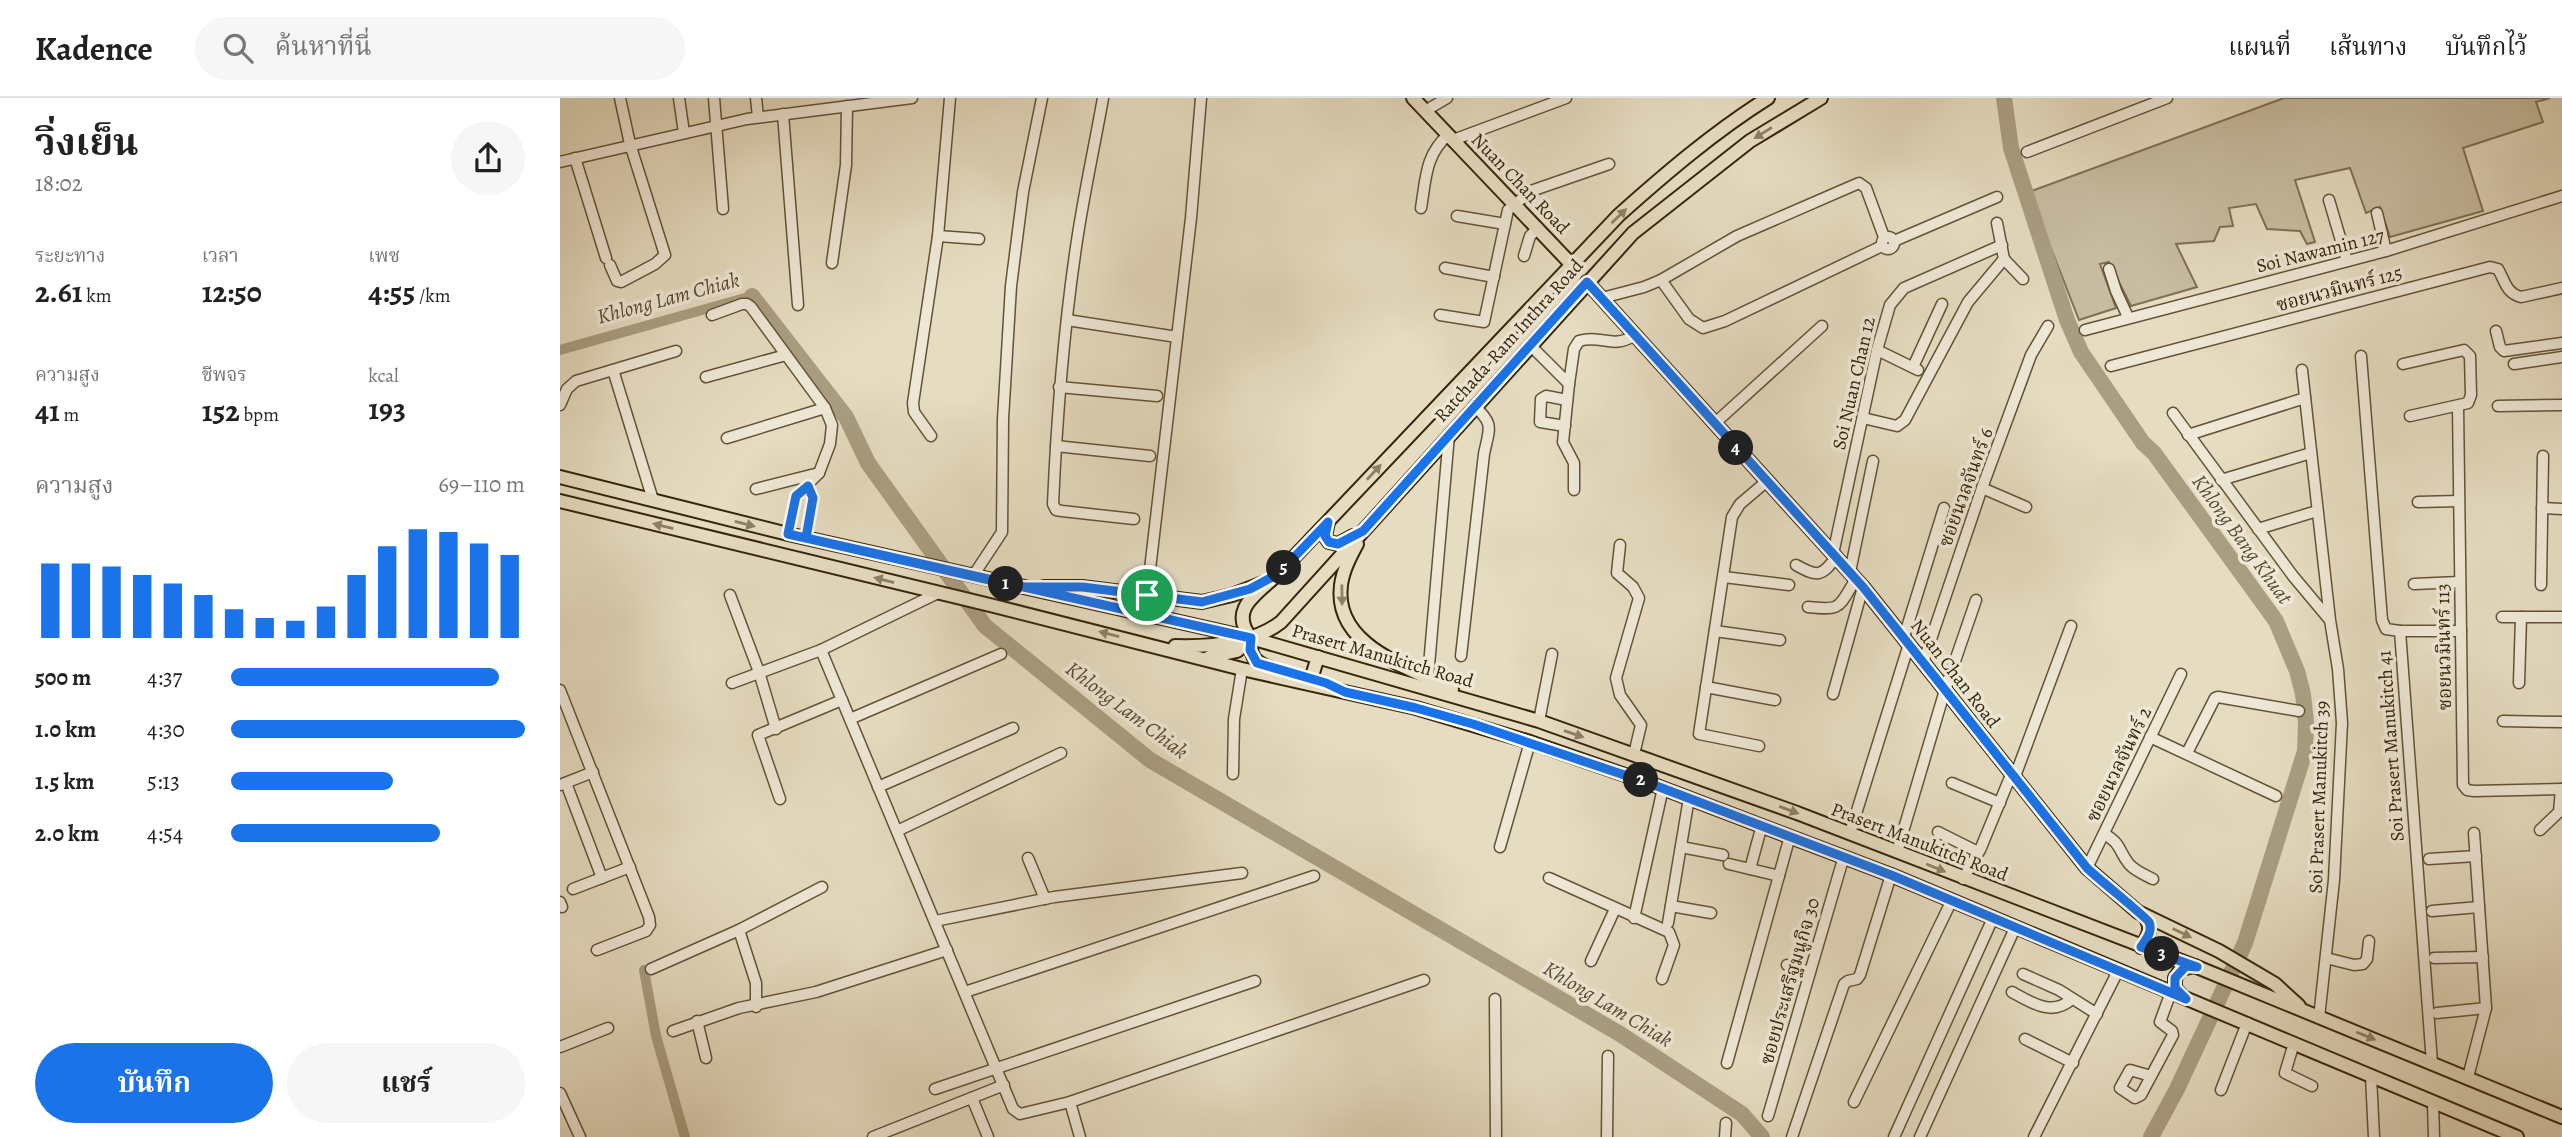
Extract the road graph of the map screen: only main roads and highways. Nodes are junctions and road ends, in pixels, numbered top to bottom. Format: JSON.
{"nodes":[{"id":1,"x":1413,"y":98,"type":"edge"},
{"id":2,"x":1768,"y":98,"type":"edge"},
{"id":3,"x":1821,"y":98,"type":"edge"},
{"id":4,"x":1572,"y":265,"type":"junction"},
{"id":5,"x":1587,"y":282,"type":"junction"},
{"id":6,"x":560,"y":477,"type":"edge"},
{"id":7,"x":560,"y":501,"type":"edge"},
{"id":8,"x":1328,"y":522,"type":"junction"},
{"id":9,"x":1363,"y":531,"type":"junction"},
{"id":10,"x":1278,"y":574,"type":"junction"},
{"id":11,"x":1020,"y":587,"type":"junction"},
{"id":12,"x":1251,"y":638,"type":"junction"},
{"id":13,"x":1149,"y":644,"type":"junction"},
{"id":14,"x":1199,"y":657,"type":"junction"},
{"id":15,"x":1318,"y":657,"type":"junction"},
{"id":16,"x":1311,"y":679,"type":"junction"},
{"id":17,"x":1345,"y":692,"type":"junction"},
{"id":18,"x":1486,"y":705,"type":"junction"},
{"id":19,"x":1850,"y":834,"type":"junction"},
{"id":20,"x":1844,"y":856,"type":"junction"},
{"id":21,"x":2144,"y":915,"type":"junction"},
{"id":22,"x":2141,"y":947,"type":"junction"},
{"id":23,"x":2197,"y":967,"type":"junction"},
{"id":24,"x":2193,"y":1001,"type":"junction"},
{"id":25,"x":2303,"y":1010,"type":"junction"},
{"id":26,"x":2535,"y":1105,"type":"junction"},
{"id":27,"x":2562,"y":1107,"type":"edge"},
{"id":28,"x":2562,"y":1117,"type":"edge"},
{"id":29,"x":2485,"y":1130,"type":"edge"},
{"id":30,"x":2517,"y":1137,"type":"edge"}],
"edges":[{"from":1,"to":4,"type":"main road","name":"Nuan Chan Road"},
{"from":4,"to":2,"type":"main road","name":"Ratchada-Ram Inthra Road","one_way":true},
{"from":3,"to":5,"type":"main road","name":"Ratchada-Ram Inthra Road","one_way":true},
{"from":8,"to":4,"type":"main road","name":"Ratchada-Ram Inthra Road","one_way":true},
{"from":5,"to":9,"type":"main road","name":"Ratchada-Ram Inthra Road"},
{"from":5,"to":21,"type":"main road","name":"Nuan Chan Road"},
{"from":6,"to":11,"type":"main road","one_way":true},
{"from":13,"to":7,"type":"main road","one_way":true},
{"from":8,"to":9,"type":"main road"},
{"from":8,"to":10,"type":"main road","name":"Ratchada-Ram Inthra Road"},
{"from":9,"to":12,"type":"main road","name":"Ratchada-Ram Inthra Road"},
{"from":9,"to":18,"type":"main road","one_way":true},
{"from":10,"to":11,"type":"main road"},
{"from":10,"to":12,"type":"main road","name":"Ratchada-Ram Inthra Road"},
{"from":11,"to":12,"type":"main road","name":"Prasert Manukitch Road"},
{"from":12,"to":13,"type":"main road"},
{"from":12,"to":14,"type":"main road","name":"Ratchada-Ram Inthra Road"},
{"from":12,"to":15,"type":"main road","name":"Prasert Manukitch Road"},
{"from":12,"to":16,"type":"main road","name":"Ratchada-Ram Inthra Road"},
{"from":13,"to":14,"type":"main road"},
{"from":14,"to":17,"type":"main road"},
{"from":15,"to":16,"type":"main road"},
{"from":15,"to":18,"type":"main road","name":"Prasert Manukitch Road"},
{"from":16,"to":17,"type":"main road","name":"Ratchada-Ram Inthra Road"},
{"from":17,"to":20,"type":"main road"},
{"from":18,"to":19,"type":"main road","name":"Prasert Manukitch Road","one_way":true},
{"from":19,"to":20,"type":"main road"},
{"from":19,"to":22,"type":"main road","name":"Prasert Manukitch Road","one_way":true},
{"from":20,"to":24,"type":"main road"},
{"from":21,"to":22,"type":"main road"},
{"from":21,"to":25,"type":"main road","name":"Nuan Chan Road","one_way":true},
{"from":22,"to":23,"type":"main road","name":"Prasert Manukitch Road"},
{"from":23,"to":24,"type":"main road"},
{"from":23,"to":25,"type":"main road","name":"Prasert Manukitch Road"},
{"from":24,"to":29,"type":"main road"},
{"from":25,"to":26,"type":"main road","name":"Prasert Manukitch Road","one_way":true},
{"from":26,"to":27,"type":"main road"},
{"from":26,"to":28,"type":"main road","name":"Prasert Manukitch Road"},
{"from":29,"to":30,"type":"main road"}]}
